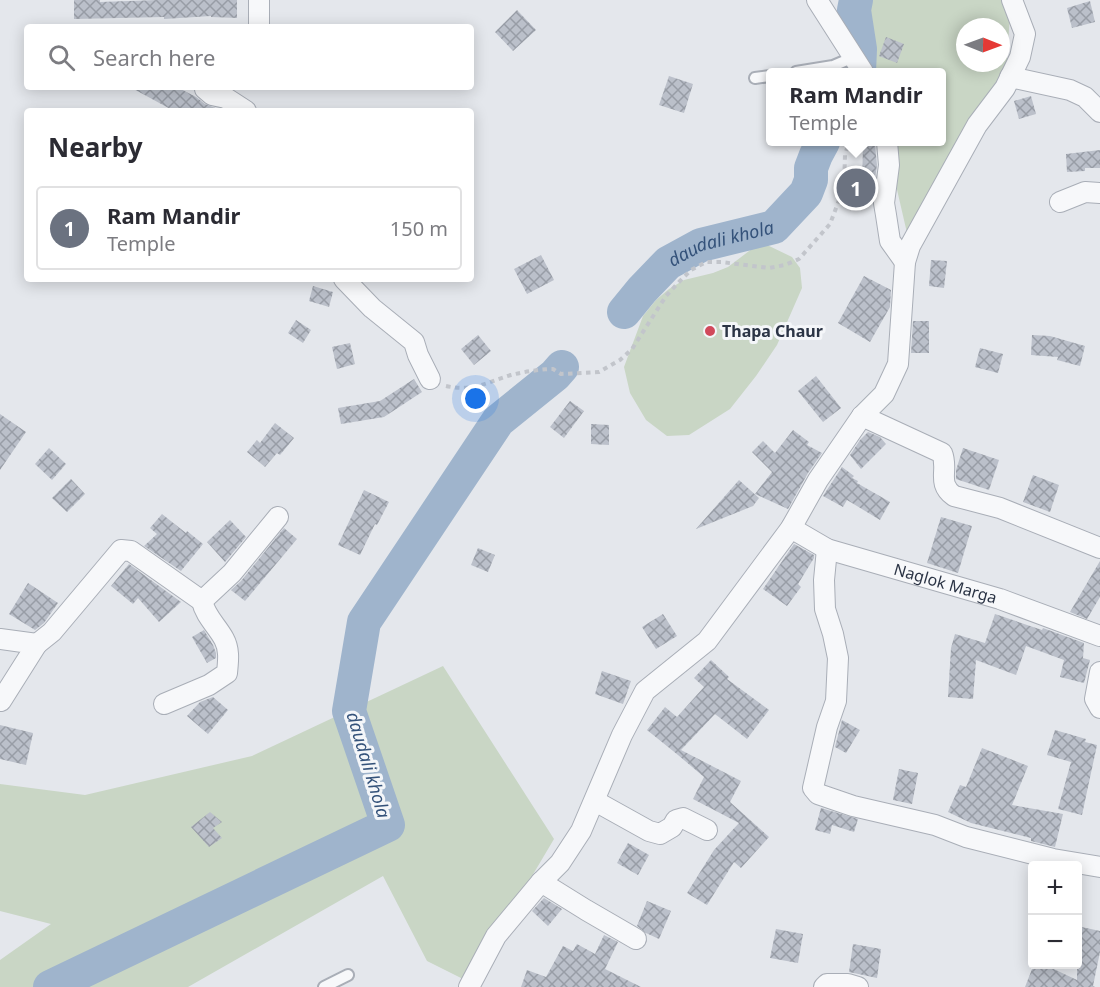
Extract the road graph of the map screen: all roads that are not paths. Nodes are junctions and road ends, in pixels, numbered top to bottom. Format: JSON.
{"nodes":[{"id":1,"x":260,"y":0,"type":"edge"},
{"id":2,"x":817,"y":0,"type":"edge"},
{"id":3,"x":1018,"y":2,"type":"edge"},
{"id":4,"x":259,"y":24,"type":"edge"},
{"id":5,"x":858,"y":64,"type":"edge"},
{"id":6,"x":821,"y":68,"type":"edge"},
{"id":7,"x":766,"y":77,"type":"edge"},
{"id":8,"x":1010,"y":77,"type":"junction"},
{"id":9,"x":755,"y":78,"type":"dead end"},
{"id":10,"x":207,"y":90,"type":"edge"},
{"id":11,"x":241,"y":108,"type":"edge"},
{"id":12,"x":1100,"y":112,"type":"edge"},
{"id":13,"x":887,"y":146,"type":"edge"},
{"id":14,"x":1100,"y":193,"type":"edge"},
{"id":15,"x":1060,"y":202,"type":"dead end"},
{"id":16,"x":905,"y":262,"type":"junction"},
{"id":17,"x":347,"y":282,"type":"edge"},
{"id":18,"x":430,"y":379,"type":"road end"},
{"id":19,"x":862,"y":416,"type":"junction"},
{"id":20,"x":278,"y":517,"type":"dead end"},
{"id":21,"x":792,"y":528,"type":"junction"},
{"id":22,"x":1100,"y":548,"type":"edge"},
{"id":23,"x":827,"y":549,"type":"junction"},
{"id":24,"x":202,"y":601,"type":"junction"},
{"id":25,"x":1100,"y":636,"type":"edge"},
{"id":26,"x":0,"y":639,"type":"edge"},
{"id":27,"x":37,"y":644,"type":"junction"},
{"id":28,"x":1100,"y":672,"type":"edge"},
{"id":29,"x":1,"y":701,"type":"edge"},
{"id":30,"x":164,"y":704,"type":"dead end"},
{"id":31,"x":1100,"y":708,"type":"edge"},
{"id":32,"x":595,"y":801,"type":"junction"},
{"id":33,"x":707,"y":830,"type":"dead end"},
{"id":34,"x":1100,"y":867,"type":"edge"},
{"id":35,"x":541,"y":882,"type":"junction"},
{"id":36,"x":636,"y":939,"type":"dead end"},
{"id":37,"x":348,"y":975,"type":"dead end"},
{"id":38,"x":324,"y":987,"type":"edge"},
{"id":39,"x":469,"y":987,"type":"edge"},
{"id":40,"x":824,"y":987,"type":"edge"},
{"id":41,"x":858,"y":987,"type":"edge"}],
"edges":[{"from":1,"to":4,"type":"street"},
{"from":2,"to":5,"type":"street"},
{"from":3,"to":8,"type":"street"},
{"from":5,"to":6,"type":"lane"},
{"from":7,"to":9,"type":"lane"},
{"from":8,"to":12,"type":"street"},
{"from":8,"to":16,"type":"street"},
{"from":10,"to":11,"type":"street"},
{"from":13,"to":16,"type":"street"},
{"from":14,"to":15,"type":"street"},
{"from":16,"to":19,"type":"street"},
{"from":17,"to":18,"type":"street"},
{"from":19,"to":21,"type":"street"},
{"from":19,"to":22,"type":"street"},
{"from":20,"to":24,"type":"street"},
{"from":21,"to":23,"type":"street","name":"Naglok Marga"},
{"from":21,"to":32,"type":"street"},
{"from":23,"to":25,"type":"street","name":"Naglok Marga"},
{"from":23,"to":34,"type":"street"},
{"from":24,"to":27,"type":"street"},
{"from":24,"to":30,"type":"street"},
{"from":26,"to":27,"type":"street"},
{"from":27,"to":29,"type":"street"},
{"from":28,"to":31,"type":"street"},
{"from":32,"to":33,"type":"street"},
{"from":32,"to":35,"type":"street"},
{"from":35,"to":36,"type":"street"},
{"from":35,"to":39,"type":"street"},
{"from":37,"to":38,"type":"lane"},
{"from":40,"to":41,"type":"street"}]}
